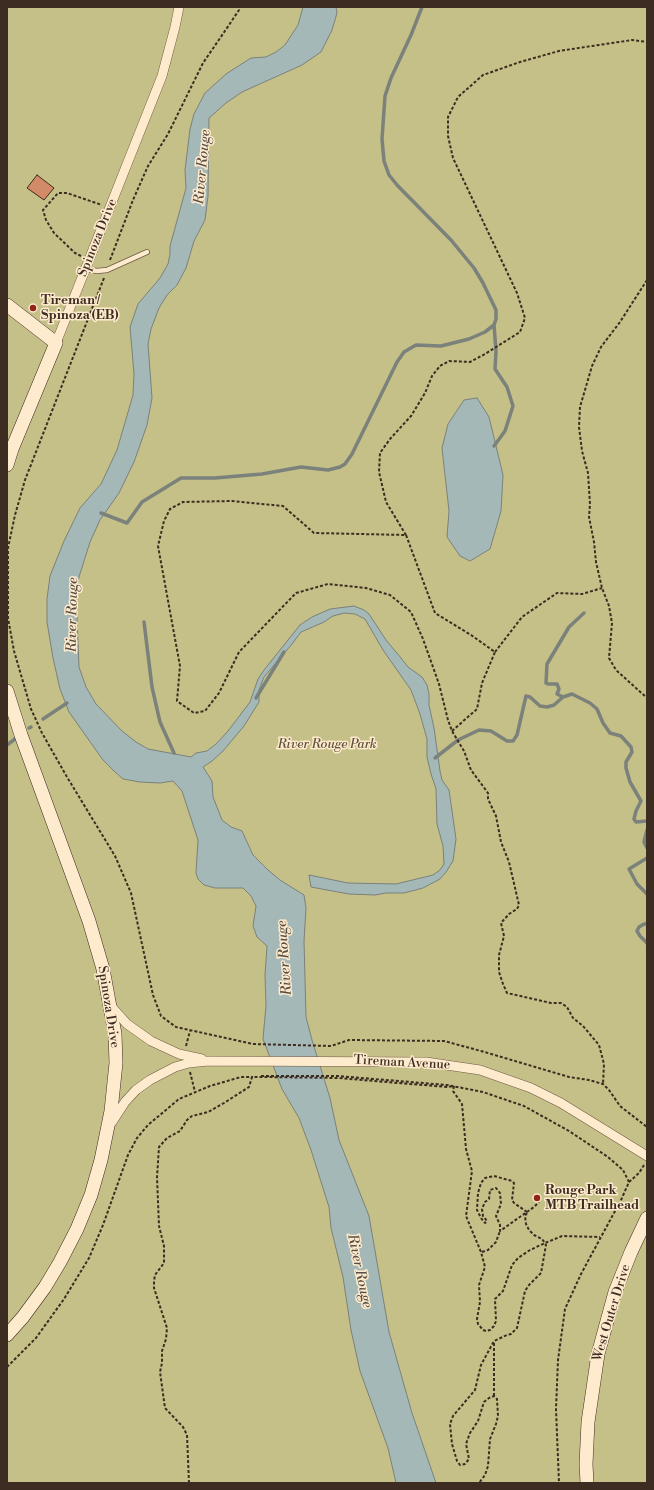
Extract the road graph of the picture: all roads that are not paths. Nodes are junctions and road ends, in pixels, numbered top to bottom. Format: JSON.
{"nodes":[{"id":1,"x":179,"y":7,"type":"edge"},
{"id":2,"x":147,"y":252,"type":"dead end"},
{"id":3,"x":88,"y":264,"type":"junction"},
{"id":4,"x":7,"y":305,"type":"edge"},
{"id":5,"x":56,"y":343,"type":"junction"},
{"id":6,"x":7,"y":465,"type":"edge"},
{"id":7,"x":7,"y":691,"type":"edge"},
{"id":8,"x":110,"y":1005,"type":"junction"},
{"id":9,"x":208,"y":1061,"type":"junction"},
{"id":10,"x":107,"y":1130,"type":"junction"},
{"id":11,"x":647,"y":1156,"type":"edge"},
{"id":12,"x":647,"y":1218,"type":"edge"},
{"id":13,"x":7,"y":1335,"type":"edge"},
{"id":14,"x":587,"y":1483,"type":"edge"}],
"edges":[{"from":1,"to":3,"type":"street","name":"Spinoza Drive"},
{"from":2,"to":3,"type":"lane"},
{"from":3,"to":5,"type":"street","name":"Spinoza Drive"},
{"from":4,"to":5,"type":"street"},
{"from":5,"to":6,"type":"street","name":"Spinoza Drive"},
{"from":7,"to":8,"type":"street","name":"Spinoza Drive"},
{"from":8,"to":9,"type":"street"},
{"from":8,"to":10,"type":"street","name":"Spinoza Drive"},
{"from":9,"to":10,"type":"street"},
{"from":9,"to":11,"type":"street","name":"Tireman Avenue"},
{"from":10,"to":13,"type":"street","name":"Spinoza Drive"},
{"from":12,"to":14,"type":"street","name":"West Outer Drive"}]}
